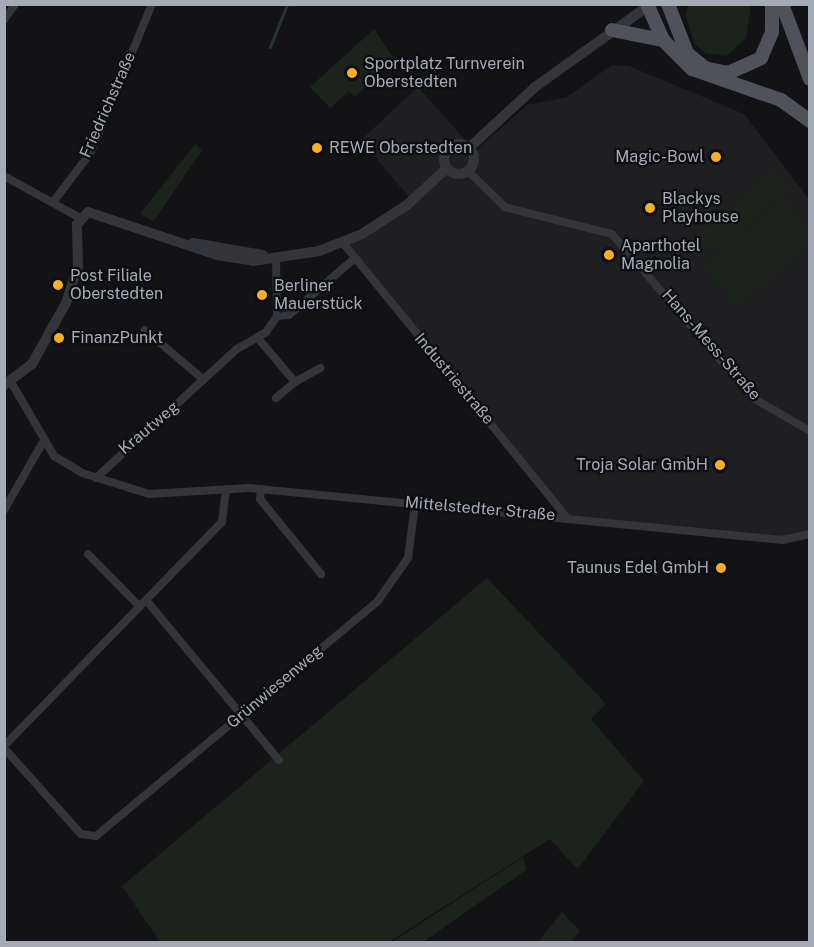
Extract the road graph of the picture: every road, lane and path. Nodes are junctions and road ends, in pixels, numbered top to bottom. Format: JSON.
{"nodes":[{"id":1,"x":15,"y":4,"type":"edge"},
{"id":2,"x":152,"y":4,"type":"edge"},
{"id":3,"x":668,"y":4,"type":"edge"},
{"id":4,"x":772,"y":4,"type":"edge"},
{"id":5,"x":782,"y":4,"type":"edge"},
{"id":6,"x":648,"y":6,"type":"joint"},
{"id":7,"x":4,"y":20,"type":"edge"},
{"id":8,"x":612,"y":30,"type":"junction"},
{"id":9,"x":663,"y":40,"type":"junction"},
{"id":10,"x":810,"y":79,"type":"edge"},
{"id":11,"x":810,"y":121,"type":"edge"},
{"id":12,"x":469,"y":148,"type":"junction"},
{"id":13,"x":447,"y":168,"type":"junction"},
{"id":14,"x":468,"y":171,"type":"junction"},
{"id":15,"x":4,"y":176,"type":"edge"},
{"id":16,"x":54,"y":201,"type":"junction"},
{"id":17,"x":80,"y":218,"type":"junction"},
{"id":18,"x":343,"y":243,"type":"junction"},
{"id":19,"x":276,"y":257,"type":"junction"},
{"id":20,"x":355,"y":258,"type":"junction"},
{"id":21,"x":277,"y":316,"type":"junction"},
{"id":22,"x":145,"y":330,"type":"dead end"},
{"id":23,"x":257,"y":337,"type":"junction"},
{"id":24,"x":320,"y":368,"type":"dead end"},
{"id":25,"x":204,"y":380,"type":"junction"},
{"id":26,"x":295,"y":382,"type":"junction"},
{"id":27,"x":8,"y":384,"type":"edge"},
{"id":28,"x":276,"y":398,"type":"dead end"},
{"id":29,"x":810,"y":431,"type":"edge"},
{"id":30,"x":42,"y":444,"type":"junction"},
{"id":31,"x":96,"y":478,"type":"junction"},
{"id":32,"x":226,"y":489,"type":"junction"},
{"id":33,"x":261,"y":489,"type":"junction"},
{"id":34,"x":416,"y":504,"type":"junction"},
{"id":35,"x":4,"y":510,"type":"edge"},
{"id":36,"x":565,"y":515,"type":"junction"},
{"id":37,"x":807,"y":536,"type":"edge"},
{"id":38,"x":88,"y":554,"type":"dead end"},
{"id":39,"x":321,"y":574,"type":"dead end"},
{"id":40,"x":143,"y":604,"type":"junction"},
{"id":41,"x":242,"y":714,"type":"junction"},
{"id":42,"x":4,"y":747,"type":"edge"},
{"id":43,"x":279,"y":760,"type":"dead end"}],
"edges":[{"from":1,"to":7,"type":"street"},
{"from":2,"to":16,"type":"street","name":"Friedrichstraße"},
{"from":3,"to":4,"type":"main road"},
{"from":5,"to":10,"type":"main road"},
{"from":6,"to":8,"type":"street"},
{"from":6,"to":9,"type":"main road"},
{"from":8,"to":9,"type":"main road"},
{"from":8,"to":12,"type":"street"},
{"from":9,"to":11,"type":"main road"},
{"from":12,"to":13,"type":"street"},
{"from":12,"to":14,"type":"street"},
{"from":13,"to":14,"type":"street"},
{"from":13,"to":18,"type":"street"},
{"from":14,"to":29,"type":"street","name":"Hans-Mess-Straße"},
{"from":15,"to":16,"type":"street"},
{"from":16,"to":17,"type":"street"},
{"from":17,"to":19,"type":"street"},
{"from":17,"to":27,"type":"street"},
{"from":18,"to":19,"type":"street"},
{"from":18,"to":20,"type":"street","name":"Industriestraße"},
{"from":19,"to":21,"type":"street"},
{"from":20,"to":21,"type":"street","name":"Krautweg"},
{"from":20,"to":36,"type":"street","name":"Industriestraße"},
{"from":21,"to":23,"type":"street","name":"Krautweg"},
{"from":22,"to":25,"type":"street"},
{"from":23,"to":25,"type":"street","name":"Krautweg"},
{"from":23,"to":26,"type":"street"},
{"from":24,"to":26,"type":"street"},
{"from":25,"to":31,"type":"street","name":"Krautweg"},
{"from":26,"to":28,"type":"street"},
{"from":27,"to":30,"type":"street","name":"Mittelstedter Straße"},
{"from":30,"to":31,"type":"street","name":"Mittelstedter Straße"},
{"from":30,"to":35,"type":"street"},
{"from":31,"to":32,"type":"street","name":"Mittelstedter Straße"},
{"from":32,"to":33,"type":"street","name":"Mittelstedter Straße"},
{"from":32,"to":40,"type":"street"},
{"from":33,"to":34,"type":"street","name":"Mittelstedter Straße"},
{"from":33,"to":39,"type":"street"},
{"from":34,"to":36,"type":"street","name":"Mittelstedter Straße"},
{"from":34,"to":41,"type":"street","name":"Grünwiesenweg"},
{"from":36,"to":37,"type":"street","name":"Mittelstedter Straße"},
{"from":38,"to":40,"type":"street"},
{"from":40,"to":41,"type":"street"},
{"from":40,"to":42,"type":"street"},
{"from":41,"to":42,"type":"street","name":"Grünwiesenweg"},
{"from":41,"to":43,"type":"street"}]}
